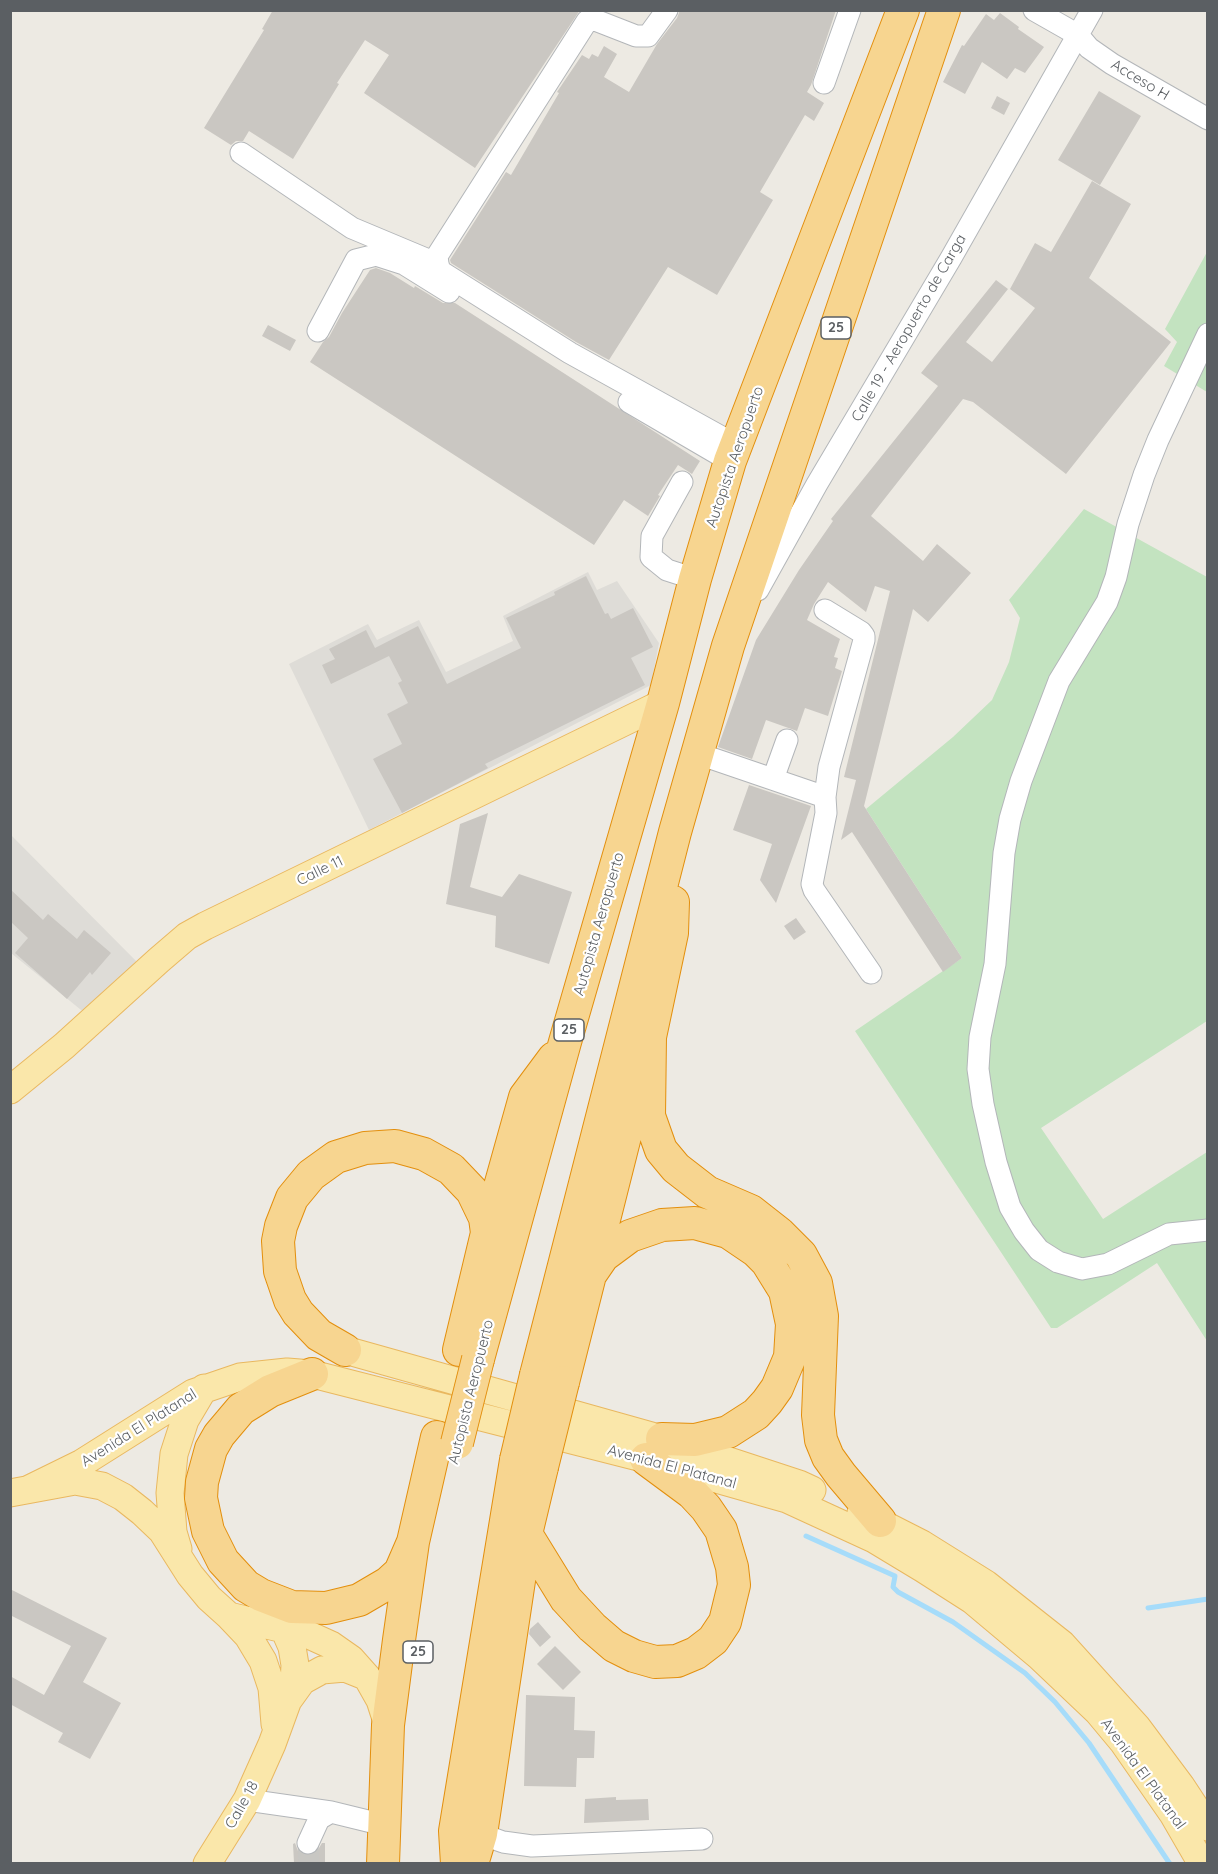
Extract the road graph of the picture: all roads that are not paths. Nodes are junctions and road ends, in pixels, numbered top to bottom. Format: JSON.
{"nodes":[{"id":1,"x":667,"y":10,"type":"edge"},
{"id":2,"x":850,"y":10,"type":"edge"},
{"id":3,"x":903,"y":10,"type":"edge"},
{"id":4,"x":944,"y":10,"type":"edge"},
{"id":5,"x":1034,"y":10,"type":"edge"},
{"id":6,"x":1092,"y":10,"type":"edge"},
{"id":7,"x":1078,"y":35,"type":"junction"},
{"id":8,"x":824,"y":82,"type":"dead end"},
{"id":9,"x":1208,"y":119,"type":"edge"},
{"id":10,"x":241,"y":153,"type":"dead end"},
{"id":11,"x":438,"y":264,"type":"junction"},
{"id":12,"x":318,"y":331,"type":"dead end"},
{"id":13,"x":1208,"y":334,"type":"edge"},
{"id":14,"x":733,"y":453,"type":"junction"},
{"id":15,"x":682,"y":482,"type":"dead end"},
{"id":16,"x":695,"y":579,"type":"junction"},
{"id":17,"x":825,"y":610,"type":"dead end"},
{"id":18,"x":728,"y":646,"type":"junction"},
{"id":19,"x":663,"y":702,"type":"junction"},
{"id":20,"x":787,"y":740,"type":"dead end"},
{"id":21,"x":699,"y":754,"type":"junction"},
{"id":22,"x":773,"y":779,"type":"junction"},
{"id":23,"x":825,"y":797,"type":"junction"},
{"id":24,"x":675,"y":832,"type":"junction"},
{"id":25,"x":871,"y":973,"type":"dead end"},
{"id":26,"x":650,"y":1037,"type":"junction"},
{"id":27,"x":565,"y":1042,"type":"junction"},
{"id":28,"x":10,"y":1090,"type":"edge"},
{"id":29,"x":1208,"y":1230,"type":"edge"},
{"id":30,"x":487,"y":1233,"type":"junction"},
{"id":31,"x":587,"y":1284,"type":"junction"},
{"id":32,"x":345,"y":1350,"type":"joint"},
{"id":33,"x":468,"y":1356,"type":"junction"},
{"id":34,"x":312,"y":1374,"type":"junction"},
{"id":35,"x":549,"y":1379,"type":"junction"},
{"id":36,"x":205,"y":1388,"type":"junction"},
{"id":37,"x":447,"y":1440,"type":"junction"},
{"id":38,"x":654,"y":1449,"type":"junction"},
{"id":39,"x":529,"y":1463,"type":"junction"},
{"id":40,"x":20,"y":1491,"type":"edge"},
{"id":41,"x":880,"y":1521,"type":"junction"},
{"id":42,"x":526,"y":1534,"type":"junction"},
{"id":43,"x":413,"y":1542,"type":"junction"},
{"id":44,"x":182,"y":1561,"type":"junction"},
{"id":45,"x":229,"y":1616,"type":"junction"},
{"id":46,"x":285,"y":1631,"type":"junction"},
{"id":47,"x":367,"y":1677,"type":"junction"},
{"id":48,"x":288,"y":1700,"type":"junction"},
{"id":49,"x":388,"y":1725,"type":"junction"},
{"id":50,"x":272,"y":1744,"type":"junction"},
{"id":51,"x":247,"y":1800,"type":"junction"},
{"id":52,"x":331,"y":1812,"type":"junction"},
{"id":53,"x":384,"y":1825,"type":"junction"},
{"id":54,"x":1208,"y":1827,"type":"edge"},
{"id":55,"x":481,"y":1834,"type":"junction"},
{"id":56,"x":702,"y":1839,"type":"dead end"},
{"id":57,"x":308,"y":1843,"type":"tunnel mouth"},
{"id":58,"x":564,"y":1855,"type":"edge"},
{"id":59,"x":207,"y":1863,"type":"edge"},
{"id":60,"x":384,"y":1863,"type":"edge"},
{"id":61,"x":405,"y":1863,"type":"edge"},
{"id":62,"x":457,"y":1863,"type":"edge"},
{"id":63,"x":472,"y":1863,"type":"edge"},
{"id":64,"x":1203,"y":1863,"type":"edge"}],
"edges":[{"from":1,"to":11,"type":"street"},
{"from":2,"to":8,"type":"street"},
{"from":3,"to":14,"type":"highway","name":"Autopista Aeropuerto","number":"25"},
{"from":4,"to":18,"type":"highway","number":"25"},
{"from":5,"to":7,"type":"street","name":"Acceso H"},
{"from":6,"to":7,"type":"street","name":"Calle 19 - Aeropuerto de Carga"},
{"from":7,"to":9,"type":"street","name":"Acceso H"},
{"from":7,"to":18,"type":"street","name":"Calle 19 - Aeropuerto de Carga"},
{"from":10,"to":11,"type":"street"},
{"from":11,"to":14,"type":"street"},
{"from":12,"to":14,"type":"street"},
{"from":13,"to":29,"type":"street"},
{"from":14,"to":16,"type":"highway","name":"Autopista Aeropuerto","number":"25"},
{"from":15,"to":16,"type":"street"},
{"from":16,"to":19,"type":"highway","name":"Autopista Aeropuerto","number":"25"},
{"from":17,"to":23,"type":"street"},
{"from":18,"to":21,"type":"highway","number":"25"},
{"from":19,"to":27,"type":"highway","name":"Autopista Aeropuerto","number":"25"},
{"from":19,"to":28,"type":"main road","name":"Calle 11"},
{"from":20,"to":22,"type":"street"},
{"from":21,"to":22,"type":"street"},
{"from":21,"to":24,"type":"highway","number":"25"},
{"from":22,"to":23,"type":"street"},
{"from":23,"to":25,"type":"street"},
{"from":24,"to":26,"type":"highway"},
{"from":24,"to":35,"type":"highway","number":"25"},
{"from":26,"to":31,"type":"highway"},
{"from":26,"to":41,"type":"highway"},
{"from":27,"to":30,"type":"highway"},
{"from":27,"to":33,"type":"highway","name":"Autopista Aeropuerto","number":"25"},
{"from":30,"to":32,"type":"highway"},
{"from":30,"to":33,"type":"highway"},
{"from":31,"to":35,"type":"highway"},
{"from":31,"to":38,"type":"highway"},
{"from":32,"to":38,"type":"main road","name":"Avenida El Platanal"},
{"from":33,"to":37,"type":"highway","name":"Autopista Aeropuerto","number":"25","bridge":true},
{"from":34,"to":36,"type":"main road","name":"Avenida El Platanal"},
{"from":34,"to":38,"type":"main road","name":"Avenida El Platanal"},
{"from":34,"to":43,"type":"highway"},
{"from":35,"to":39,"type":"highway","number":"25","bridge":true},
{"from":36,"to":40,"type":"main road","name":"Avenida El Platanal"},
{"from":36,"to":44,"type":"main road"},
{"from":37,"to":43,"type":"highway"},
{"from":37,"to":61,"type":"highway","name":"Autopista Aeropuerto","number":"25"},
{"from":38,"to":41,"type":"main road","name":"Avenida El Platanal"},
{"from":38,"to":42,"type":"highway"},
{"from":38,"to":64,"type":"main road","name":"Avenida El Platanal"},
{"from":39,"to":42,"type":"highway"},
{"from":39,"to":62,"type":"highway","number":"25"},
{"from":40,"to":44,"type":"main road","name":"Avenida El Platanal"},
{"from":41,"to":54,"type":"main road","name":"Avenida El Platanal"},
{"from":42,"to":55,"type":"highway"},
{"from":43,"to":49,"type":"highway"},
{"from":44,"to":45,"type":"main road","name":"Avenida El Platanal"},
{"from":45,"to":46,"type":"main road","name":"Avenida El Platanal"},
{"from":45,"to":50,"type":"main road","name":"Calle 18"},
{"from":46,"to":47,"type":"main road","name":"Avenida El Platanal"},
{"from":46,"to":48,"type":"main road","name":"Calle 18"},
{"from":47,"to":48,"type":"main road"},
{"from":47,"to":49,"type":"main road","name":"Avenida El Platanal"},
{"from":48,"to":50,"type":"main road","name":"Calle 18"},
{"from":49,"to":53,"type":"highway"},
{"from":50,"to":51,"type":"main road","name":"Calle 18"},
{"from":51,"to":52,"type":"street"},
{"from":51,"to":59,"type":"main road","name":"Calle 18"},
{"from":52,"to":53,"type":"street"},
{"from":52,"to":57,"type":"street"},
{"from":53,"to":60,"type":"highway"},
{"from":55,"to":58,"type":"street"},
{"from":55,"to":63,"type":"highway"},
{"from":56,"to":58,"type":"street"}]}
